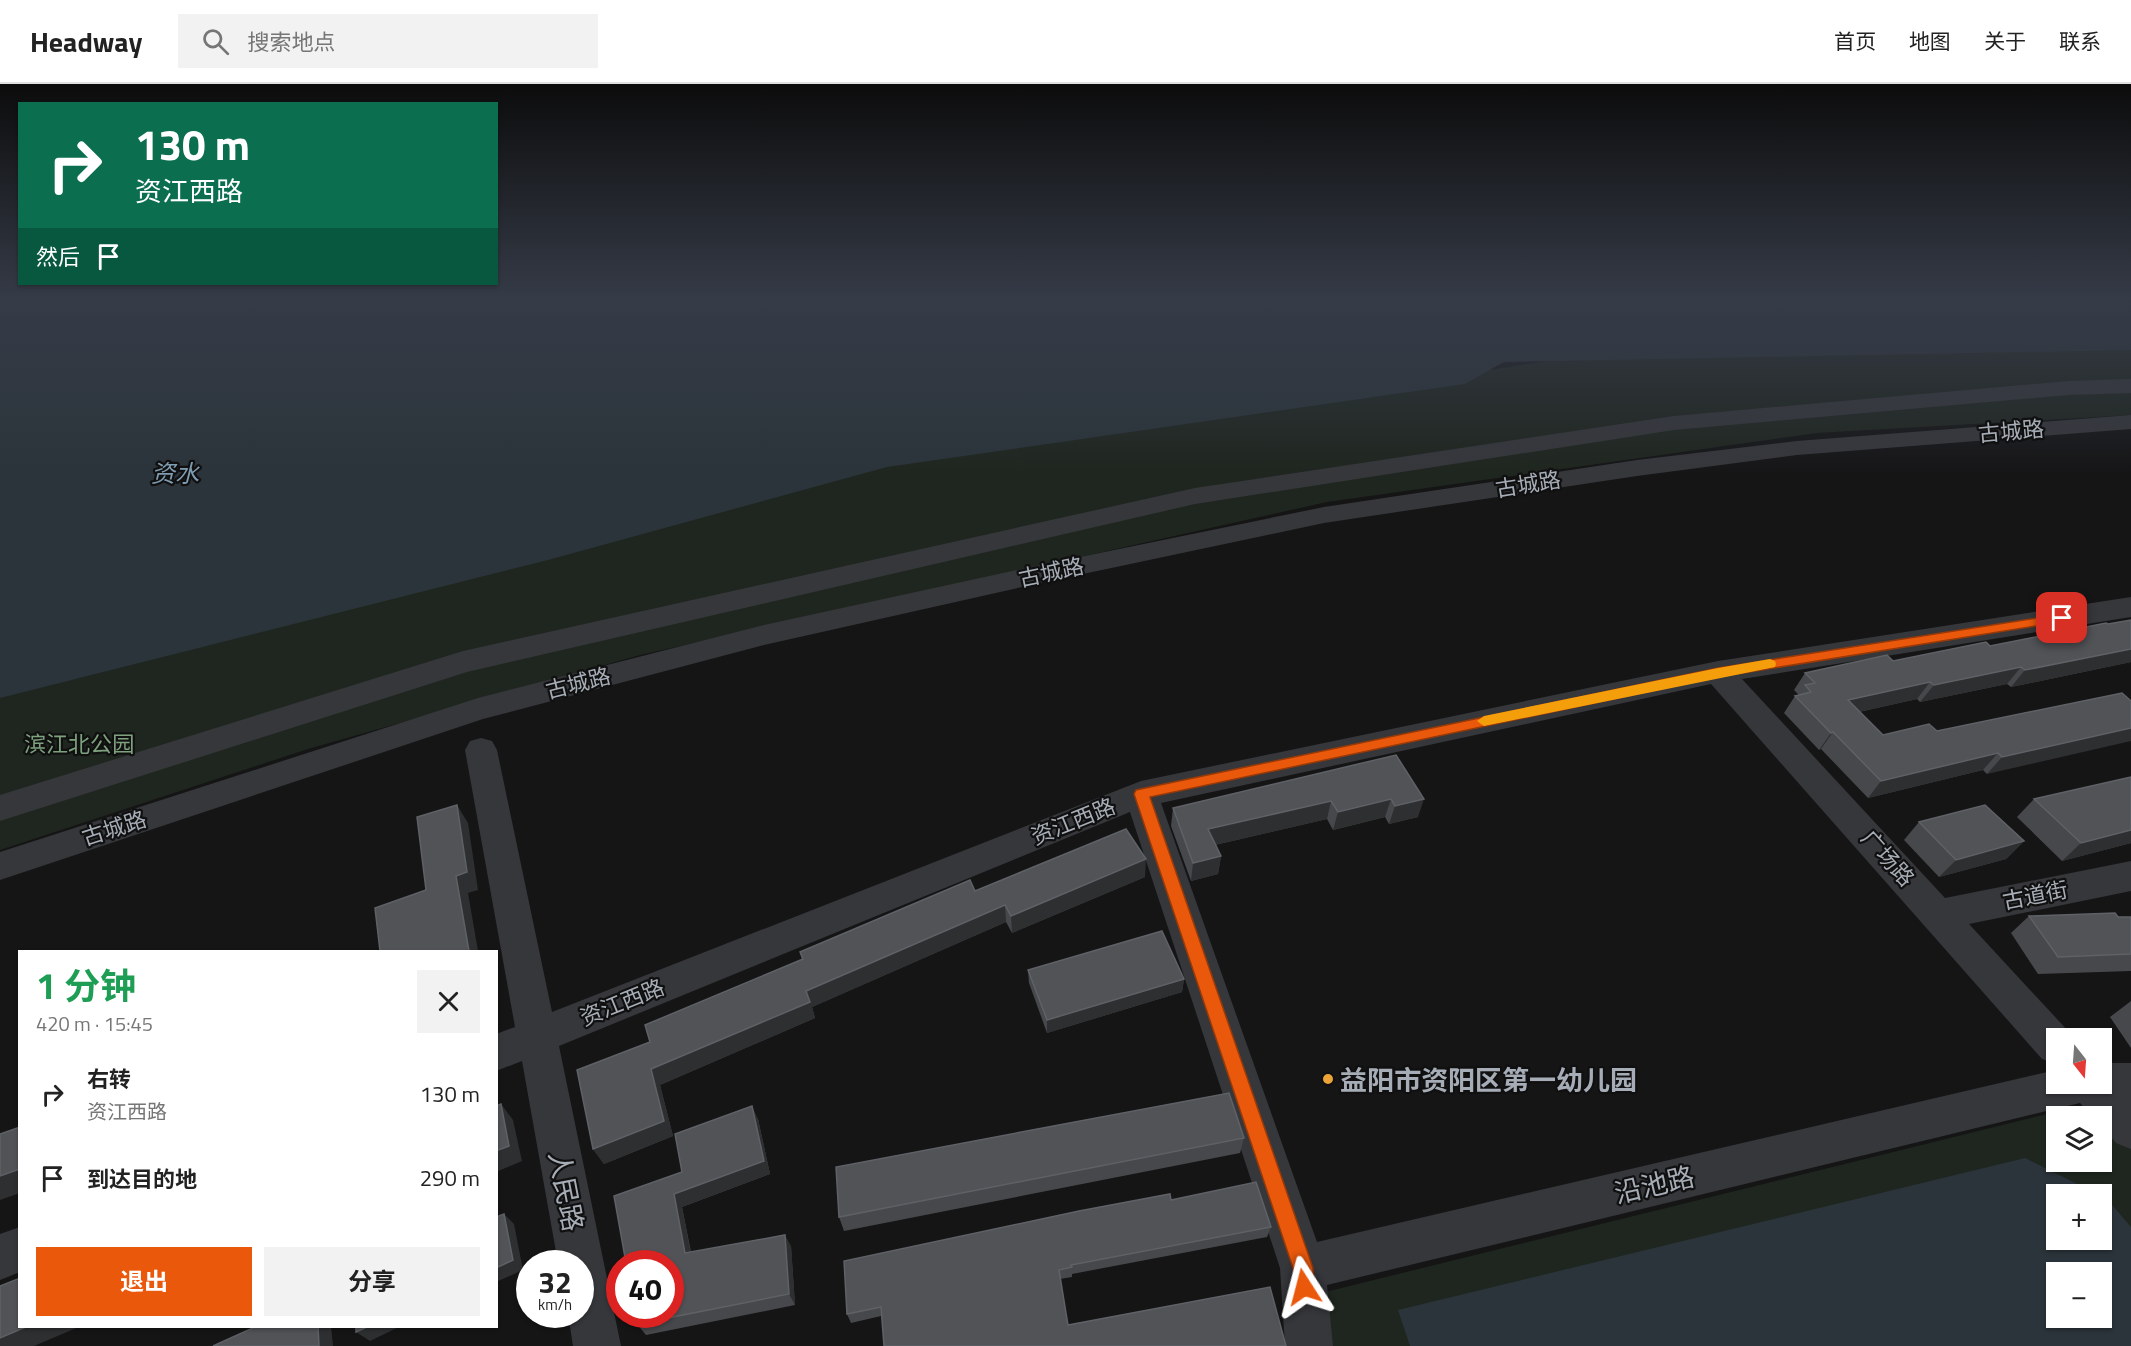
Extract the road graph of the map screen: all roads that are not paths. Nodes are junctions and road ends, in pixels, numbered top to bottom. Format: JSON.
{"nodes":[{"id":1,"x":2131,"y":386,"type":"edge"},
{"id":2,"x":2131,"y":422,"type":"edge"},
{"id":3,"x":2131,"y":607,"type":"edge"},
{"id":4,"x":1718,"y":672,"type":"junction"},
{"id":5,"x":482,"y":750,"type":"dead end"},
{"id":6,"x":1141,"y":794,"type":"junction"},
{"id":7,"x":0,"y":808,"type":"edge"},
{"id":8,"x":0,"y":866,"type":"edge"},
{"id":9,"x":2131,"y":876,"type":"edge"},
{"id":10,"x":1940,"y":915,"type":"junction"},
{"id":11,"x":2046,"y":1035,"type":"edge"},
{"id":12,"x":537,"y":1036,"type":"junction"},
{"id":13,"x":498,"y":1052,"type":"edge"},
{"id":14,"x":2112,"y":1082,"type":"edge"},
{"id":15,"x":2131,"y":1082,"type":"edge"},
{"id":16,"x":2046,"y":1092,"type":"edge"},
{"id":17,"x":2099,"y":1094,"type":"edge"},
{"id":18,"x":2131,"y":1129,"type":"edge"},
{"id":19,"x":18,"y":1250,"type":"edge"},
{"id":20,"x":0,"y":1257,"type":"edge"},
{"id":21,"x":1303,"y":1268,"type":"junction"},
{"id":22,"x":597,"y":1346,"type":"edge"},
{"id":23,"x":1309,"y":1346,"type":"edge"}],
"edges":[{"from":1,"to":7,"type":"street"},
{"from":2,"to":8,"type":"street","name":"古城路"},
{"from":3,"to":4,"type":"street","name":"资江西路"},
{"from":4,"to":6,"type":"street","name":"资江西路"},
{"from":4,"to":10,"type":"street","name":"广场路"},
{"from":5,"to":12,"type":"street","name":"人民路"},
{"from":6,"to":12,"type":"street","name":"资江西路"},
{"from":6,"to":21,"type":"street"},
{"from":9,"to":10,"type":"street","name":"古道街"},
{"from":10,"to":11,"type":"street","name":"广场路"},
{"from":12,"to":13,"type":"street","name":"资江西路"},
{"from":12,"to":22,"type":"street","name":"人民路"},
{"from":14,"to":15,"type":"street"},
{"from":16,"to":21,"type":"street","name":"沿池路"},
{"from":17,"to":18,"type":"street"},
{"from":19,"to":20,"type":"street"},
{"from":21,"to":23,"type":"street"}]}
